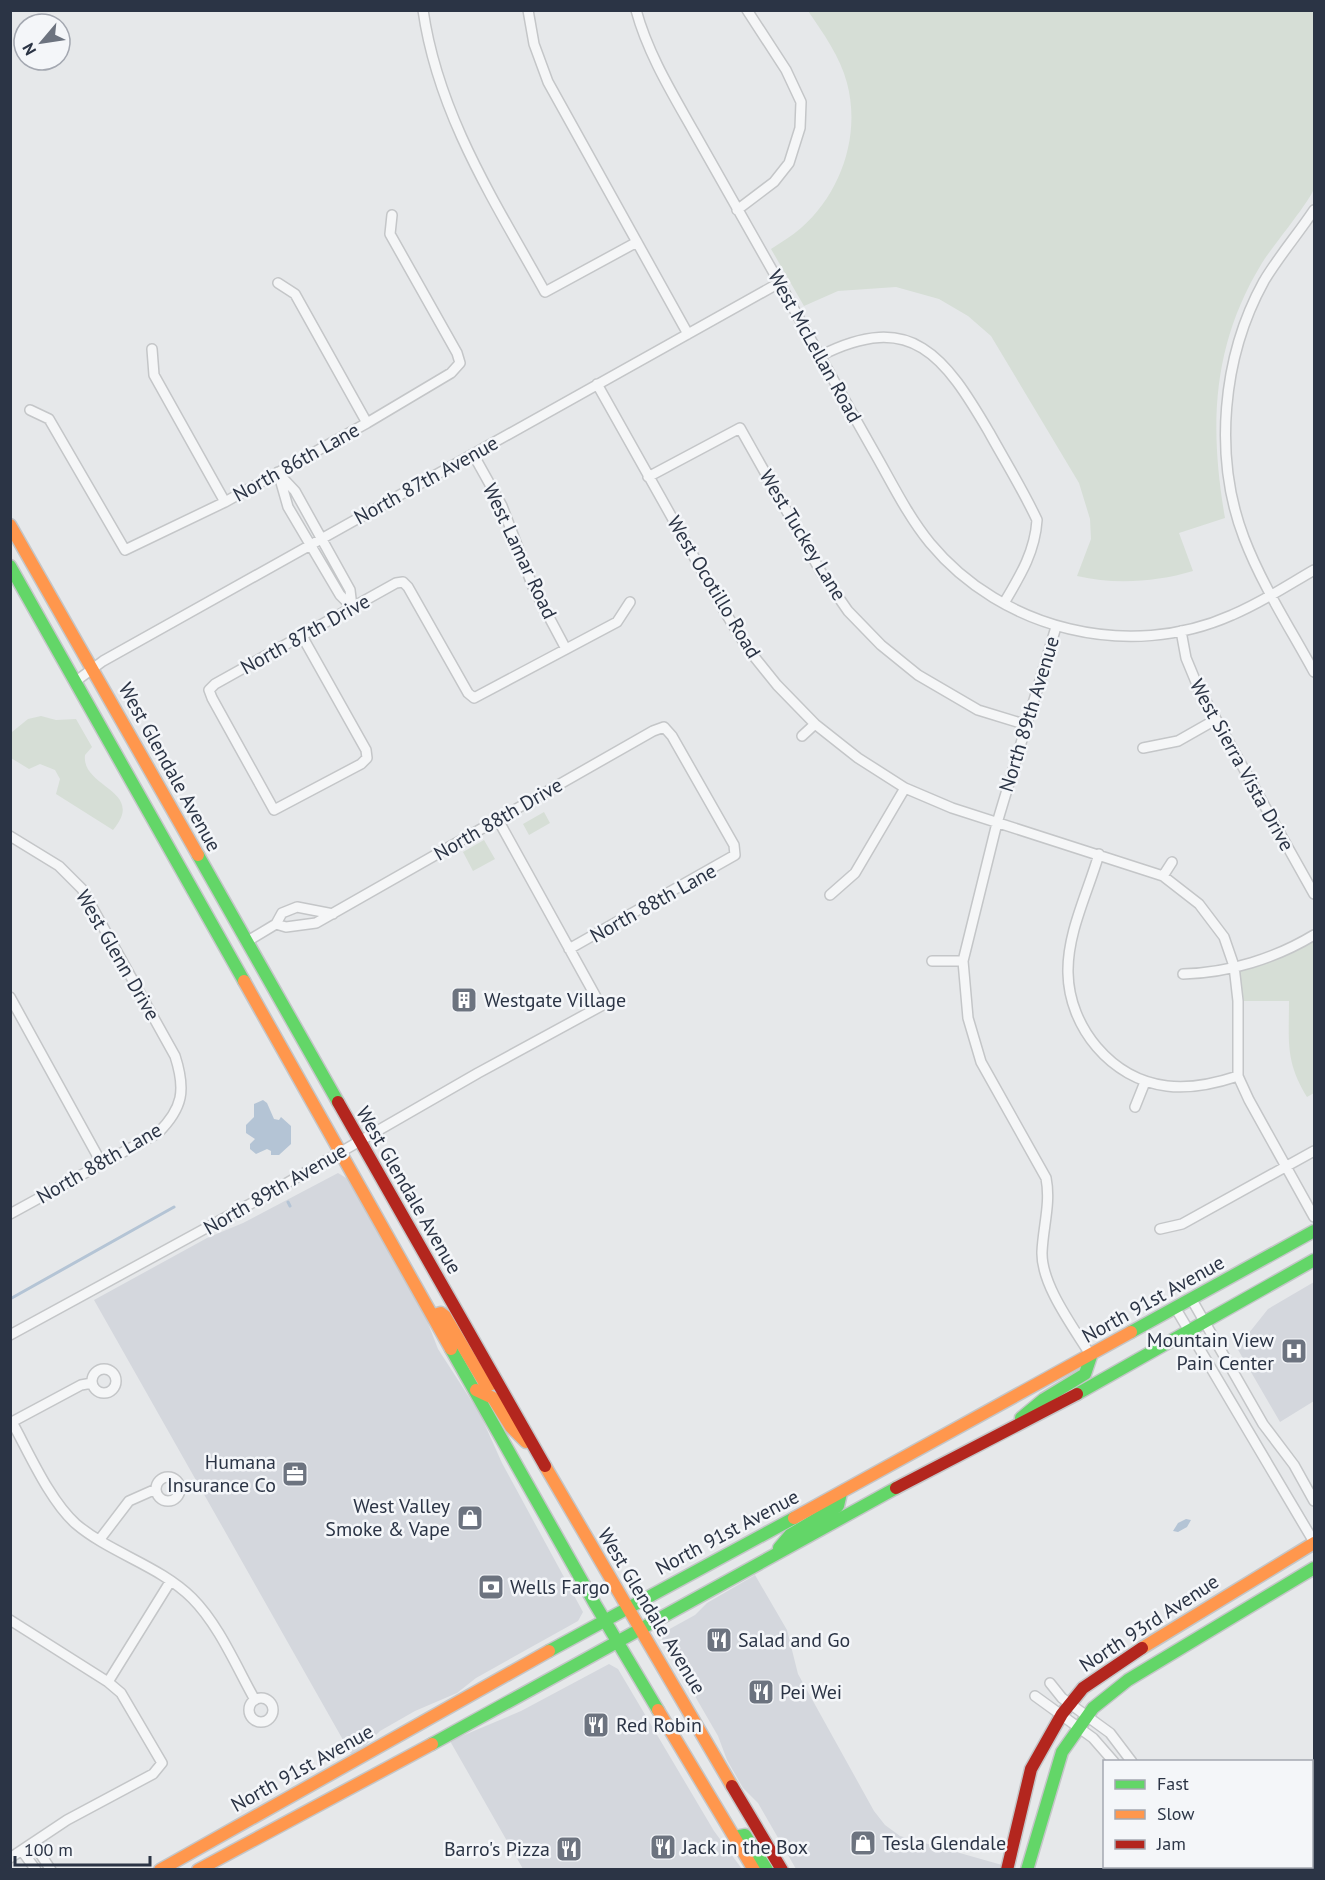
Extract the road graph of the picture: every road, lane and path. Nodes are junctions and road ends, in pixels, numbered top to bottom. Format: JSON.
{"nodes":[{"id":1,"x":423,"y":10,"type":"edge"},
{"id":2,"x":528,"y":10,"type":"edge"},
{"id":3,"x":636,"y":10,"type":"edge"},
{"id":4,"x":747,"y":10,"type":"edge"},
{"id":5,"x":738,"y":210,"type":"junction"},
{"id":6,"x":1314,"y":210,"type":"edge"},
{"id":7,"x":392,"y":215,"type":"dead end"},
{"id":8,"x":637,"y":242,"type":"junction"},
{"id":9,"x":278,"y":283,"type":"dead end"},
{"id":10,"x":779,"y":283,"type":"junction"},
{"id":11,"x":688,"y":334,"type":"junction"},
{"id":12,"x":152,"y":349,"type":"dead end"},
{"id":13,"x":820,"y":356,"type":"junction"},
{"id":14,"x":597,"y":384,"type":"junction"},
{"id":15,"x":30,"y":410,"type":"dead end"},
{"id":16,"x":367,"y":423,"type":"junction"},
{"id":17,"x":473,"y":454,"type":"junction"},
{"id":18,"x":278,"y":472,"type":"junction"},
{"id":19,"x":648,"y":477,"type":"junction"},
{"id":20,"x":300,"y":500,"type":"junction"},
{"id":21,"x":225,"y":502,"type":"junction"},
{"id":22,"x":288,"y":507,"type":"junction"},
{"id":23,"x":10,"y":525,"type":"edge"},
{"id":24,"x":321,"y":538,"type":"junction"},
{"id":25,"x":312,"y":544,"type":"junction"},
{"id":26,"x":10,"y":566,"type":"edge"},
{"id":27,"x":1314,"y":570,"type":"edge"},
{"id":28,"x":1271,"y":594,"type":"junction"},
{"id":29,"x":630,"y":602,"type":"dead end"},
{"id":30,"x":1004,"y":603,"type":"junction"},
{"id":31,"x":352,"y":607,"type":"junction"},
{"id":32,"x":1056,"y":627,"type":"junction"},
{"id":33,"x":1181,"y":631,"type":"junction"},
{"id":34,"x":302,"y":636,"type":"junction"},
{"id":35,"x":566,"y":649,"type":"junction"},
{"id":36,"x":93,"y":669,"type":"junction"},
{"id":37,"x":1314,"y":672,"type":"edge"},
{"id":38,"x":76,"y":681,"type":"junction"},
{"id":39,"x":1215,"y":720,"type":"junction"},
{"id":40,"x":815,"y":723,"type":"junction"},
{"id":41,"x":1027,"y":725,"type":"junction"},
{"id":42,"x":802,"y":736,"type":"dead end"},
{"id":43,"x":1143,"y":748,"type":"dead end"},
{"id":44,"x":905,"y":788,"type":"junction"},
{"id":45,"x":497,"y":818,"type":"junction"},
{"id":46,"x":997,"y":823,"type":"junction"},
{"id":47,"x":10,"y":836,"type":"edge"},
{"id":48,"x":1099,"y":854,"type":"junction"},
{"id":49,"x":735,"y":855,"type":"joint"},
{"id":50,"x":1172,"y":861,"type":"dead end"},
{"id":51,"x":1163,"y":876,"type":"junction"},
{"id":52,"x":1314,"y":894,"type":"edge"},
{"id":53,"x":830,"y":895,"type":"dead end"},
{"id":54,"x":297,"y":907,"type":"junction"},
{"id":55,"x":333,"y":914,"type":"junction"},
{"id":56,"x":276,"y":924,"type":"junction"},
{"id":57,"x":298,"y":924,"type":"junction"},
{"id":58,"x":1314,"y":935,"type":"edge"},
{"id":59,"x":246,"y":942,"type":"junction"},
{"id":60,"x":569,"y":949,"type":"junction"},
{"id":61,"x":229,"y":952,"type":"junction"},
{"id":62,"x":932,"y":961,"type":"dead end"},
{"id":63,"x":963,"y":961,"type":"junction"},
{"id":64,"x":1234,"y":966,"type":"junction"},
{"id":65,"x":1184,"y":974,"type":"dead end"},
{"id":66,"x":10,"y":997,"type":"edge"},
{"id":67,"x":1239,"y":1076,"type":"junction"},
{"id":68,"x":1145,"y":1082,"type":"junction"},
{"id":69,"x":179,"y":1104,"type":"joint"},
{"id":70,"x":1135,"y":1107,"type":"dead end"},
{"id":71,"x":360,"y":1142,"type":"junction"},
{"id":72,"x":342,"y":1151,"type":"junction"},
{"id":73,"x":1314,"y":1151,"type":"edge"},
{"id":74,"x":102,"y":1164,"type":"junction"},
{"id":75,"x":1286,"y":1167,"type":"junction"},
{"id":76,"x":10,"y":1214,"type":"edge"},
{"id":77,"x":1314,"y":1218,"type":"edge"},
{"id":78,"x":1160,"y":1229,"type":"dead end"},
{"id":79,"x":1314,"y":1231,"type":"edge"},
{"id":80,"x":1314,"y":1260,"type":"edge"},
{"id":81,"x":1192,"y":1300,"type":"junction"},
{"id":82,"x":1176,"y":1309,"type":"junction"},
{"id":83,"x":434,"y":1315,"type":"junction"},
{"id":84,"x":1204,"y":1323,"type":"junction"},
{"id":85,"x":1189,"y":1332,"type":"junction"},
{"id":86,"x":10,"y":1335,"type":"edge"},
{"id":87,"x":1091,"y":1356,"type":"junction"},
{"id":88,"x":496,"y":1382,"type":"junction"},
{"id":89,"x":92,"y":1383,"type":"dead end"},
{"id":90,"x":476,"y":1390,"type":"junction"},
{"id":91,"x":11,"y":1423,"type":"edge"},
{"id":92,"x":1012,"y":1427,"type":"junction"},
{"id":93,"x":537,"y":1452,"type":"junction"},
{"id":94,"x":156,"y":1489,"type":"dead end"},
{"id":95,"x":841,"y":1493,"type":"junction"},
{"id":96,"x":1314,"y":1501,"type":"edge"},
{"id":97,"x":100,"y":1539,"type":"junction"},
{"id":98,"x":1314,"y":1543,"type":"edge"},
{"id":99,"x":770,"y":1557,"type":"junction"},
{"id":100,"x":1314,"y":1568,"type":"edge"},
{"id":101,"x":170,"y":1582,"type":"junction"},
{"id":102,"x":627,"y":1608,"type":"junction"},
{"id":103,"x":605,"y":1620,"type":"junction"},
{"id":104,"x":14,"y":1621,"type":"edge"},
{"id":105,"x":640,"y":1630,"type":"junction"},
{"id":106,"x":10,"y":1633,"type":"edge"},
{"id":107,"x":618,"y":1642,"type":"junction"},
{"id":108,"x":108,"y":1682,"type":"junction"},
{"id":109,"x":1050,"y":1683,"type":"dead end"},
{"id":110,"x":1035,"y":1696,"type":"dead end"},
{"id":111,"x":255,"y":1700,"type":"dead end"},
{"id":112,"x":1071,"y":1702,"type":"junction"},
{"id":113,"x":1062,"y":1714,"type":"junction"},
{"id":114,"x":1087,"y":1715,"type":"junction"},
{"id":115,"x":1078,"y":1727,"type":"junction"},
{"id":116,"x":377,"y":1749,"type":"junction"},
{"id":117,"x":1113,"y":1760,"type":"edge"},
{"id":118,"x":1131,"y":1760,"type":"edge"},
{"id":119,"x":387,"y":1766,"type":"junction"},
{"id":120,"x":735,"y":1837,"type":"junction"},
{"id":121,"x":33,"y":1843,"type":"junction"},
{"id":122,"x":22,"y":1851,"type":"junction"},
{"id":123,"x":10,"y":1858,"type":"edge"},
{"id":124,"x":36,"y":1869,"type":"edge"},
{"id":125,"x":51,"y":1869,"type":"edge"},
{"id":126,"x":160,"y":1869,"type":"edge"},
{"id":127,"x":198,"y":1869,"type":"edge"},
{"id":128,"x":754,"y":1869,"type":"edge"},
{"id":129,"x":767,"y":1869,"type":"edge"},
{"id":130,"x":782,"y":1869,"type":"edge"},
{"id":131,"x":1007,"y":1869,"type":"edge"},
{"id":132,"x":1028,"y":1869,"type":"edge"}],
"edges":[{"from":1,"to":8,"type":"street"},
{"from":2,"to":8,"type":"street"},
{"from":3,"to":5,"type":"street","name":"West McLellan Road"},
{"from":4,"to":5,"type":"street"},
{"from":5,"to":10,"type":"street","name":"West McLellan Road"},
{"from":6,"to":28,"type":"street"},
{"from":7,"to":16,"type":"street","name":"North 86th Lane"},
{"from":8,"to":11,"type":"street"},
{"from":9,"to":16,"type":"street"},
{"from":10,"to":11,"type":"street","name":"North 87th Avenue"},
{"from":10,"to":13,"type":"street","name":"West McLellan Road"},
{"from":11,"to":14,"type":"street","name":"North 87th Avenue"},
{"from":12,"to":21,"type":"street"},
{"from":13,"to":30,"type":"street","name":"West McLellan Road"},
{"from":13,"to":30,"type":"street"},
{"from":14,"to":17,"type":"street","name":"North 87th Avenue"},
{"from":14,"to":19,"type":"street","name":"West Ocotillo Road"},
{"from":15,"to":21,"type":"street","name":"North 86th Lane"},
{"from":16,"to":18,"type":"street","name":"North 86th Lane"},
{"from":17,"to":24,"type":"street","name":"North 87th Avenue"},
{"from":17,"to":35,"type":"street","name":"West Lamar Road"},
{"from":18,"to":20,"type":"street"},
{"from":18,"to":21,"type":"street","name":"North 86th Lane"},
{"from":18,"to":22,"type":"street"},
{"from":19,"to":40,"type":"street","name":"West Ocotillo Road"},
{"from":19,"to":41,"type":"street","name":"West Tuckey Lane"},
{"from":20,"to":22,"type":"street"},
{"from":20,"to":24,"type":"street"},
{"from":22,"to":25,"type":"street"},
{"from":23,"to":36,"type":"main road","name":"West Glendale Avenue"},
{"from":24,"to":25,"type":"street","name":"North 87th Avenue"},
{"from":24,"to":31,"type":"street"},
{"from":25,"to":31,"type":"street"},
{"from":25,"to":36,"type":"street","name":"North 87th Avenue"},
{"from":26,"to":38,"type":"main road","name":"West Glendale Avenue"},
{"from":27,"to":28,"type":"street","name":"North 89th Avenue"},
{"from":28,"to":33,"type":"street","name":"North 89th Avenue"},
{"from":28,"to":37,"type":"street"},
{"from":29,"to":35,"type":"street"},
{"from":30,"to":32,"type":"street","name":"West McLellan Road"},
{"from":31,"to":34,"type":"street","name":"North 87th Drive"},
{"from":31,"to":35,"type":"street","name":"North 87th Drive"},
{"from":32,"to":33,"type":"street","name":"North 89th Avenue"},
{"from":32,"to":41,"type":"street","name":"North 89th Avenue"},
{"from":33,"to":39,"type":"street","name":"West Sierra Vista Drive"},
{"from":34,"to":34,"type":"street","name":"North 87th Drive"},
{"from":36,"to":38,"type":"street","name":"North 87th Avenue"},
{"from":36,"to":59,"type":"main road","name":"West Glendale Avenue"},
{"from":38,"to":61,"type":"main road","name":"West Glendale Avenue"},
{"from":39,"to":43,"type":"street"},
{"from":39,"to":52,"type":"street","name":"West Sierra Vista Drive"},
{"from":40,"to":42,"type":"street"},
{"from":40,"to":44,"type":"street","name":"West Ocotillo Road"},
{"from":41,"to":46,"type":"street","name":"North 89th Avenue"},
{"from":44,"to":46,"type":"street","name":"West Ocotillo Road"},
{"from":44,"to":53,"type":"street"},
{"from":45,"to":49,"type":"street","name":"North 88th Drive"},
{"from":45,"to":55,"type":"street","name":"North 88th Drive"},
{"from":45,"to":60,"type":"street"},
{"from":46,"to":48,"type":"street"},
{"from":46,"to":63,"type":"street"},
{"from":47,"to":69,"type":"street","name":"West Glenn Drive"},
{"from":48,"to":51,"type":"street"},
{"from":48,"to":68,"type":"street"},
{"from":49,"to":60,"type":"street","name":"North 88th Lane"},
{"from":50,"to":51,"type":"street"},
{"from":51,"to":64,"type":"street"},
{"from":54,"to":55,"type":"street"},
{"from":54,"to":56,"type":"street"},
{"from":54,"to":57,"type":"street"},
{"from":55,"to":57,"type":"street","name":"North 88th Drive"},
{"from":56,"to":57,"type":"street","name":"North 88th Drive"},
{"from":56,"to":59,"type":"street"},
{"from":58,"to":64,"type":"street"},
{"from":59,"to":61,"type":"main road"},
{"from":59,"to":71,"type":"main road","name":"West Glendale Avenue"},
{"from":60,"to":71,"type":"street","name":"North 89th Avenue"},
{"from":61,"to":72,"type":"main road","name":"West Glendale Avenue"},
{"from":62,"to":63,"type":"street"},
{"from":63,"to":87,"type":"street"},
{"from":64,"to":65,"type":"street"},
{"from":64,"to":67,"type":"street"},
{"from":66,"to":74,"type":"street"},
{"from":67,"to":68,"type":"street"},
{"from":67,"to":75,"type":"street"},
{"from":68,"to":70,"type":"street"},
{"from":69,"to":74,"type":"street","name":"North 88th Lane"},
{"from":71,"to":72,"type":"street","name":"North 89th Avenue"},
{"from":71,"to":88,"type":"main road","name":"West Glendale Avenue"},
{"from":72,"to":83,"type":"main road","name":"West Glendale Avenue"},
{"from":72,"to":86,"type":"street","name":"North 89th Avenue"},
{"from":73,"to":75,"type":"street"},
{"from":74,"to":76,"type":"street","name":"North 88th Lane"},
{"from":75,"to":77,"type":"street"},
{"from":75,"to":78,"type":"street"},
{"from":79,"to":81,"type":"main road","name":"North 91st Avenue"},
{"from":80,"to":84,"type":"main road","name":"North 91st Avenue"},
{"from":81,"to":82,"type":"main road","name":"North 91st Avenue"},
{"from":81,"to":84,"type":"street"},
{"from":82,"to":85,"type":"street"},
{"from":82,"to":87,"type":"main road","name":"North 91st Avenue"},
{"from":83,"to":88,"type":"main road"},
{"from":83,"to":90,"type":"main road","name":"West Glendale Avenue"},
{"from":84,"to":85,"type":"main road","name":"North 91st Avenue"},
{"from":84,"to":96,"type":"street"},
{"from":85,"to":92,"type":"main road","name":"North 91st Avenue"},
{"from":85,"to":98,"type":"street"},
{"from":87,"to":92,"type":"main road"},
{"from":87,"to":95,"type":"main road","name":"North 91st Avenue"},
{"from":88,"to":93,"type":"main road","name":"West Glendale Avenue"},
{"from":89,"to":91,"type":"street"},
{"from":90,"to":93,"type":"main road"},
{"from":90,"to":103,"type":"main road","name":"West Glendale Avenue"},
{"from":91,"to":97,"type":"street"},
{"from":92,"to":99,"type":"main road","name":"North 91st Avenue"},
{"from":93,"to":102,"type":"main road","name":"West Glendale Avenue"},
{"from":94,"to":97,"type":"street"},
{"from":95,"to":99,"type":"main road"},
{"from":95,"to":102,"type":"main road","name":"North 91st Avenue"},
{"from":97,"to":101,"type":"street"},
{"from":98,"to":112,"type":"main road","name":"North 93rd Avenue"},
{"from":99,"to":105,"type":"main road","name":"North 91st Avenue"},
{"from":100,"to":114,"type":"main road","name":"North 93rd Avenue"},
{"from":101,"to":108,"type":"street"},
{"from":101,"to":111,"type":"street"},
{"from":102,"to":103,"type":"main road","name":"North 91st Avenue"},
{"from":102,"to":105,"type":"main road","name":"West Glendale Avenue"},
{"from":103,"to":107,"type":"main road","name":"West Glendale Avenue"},
{"from":103,"to":116,"type":"main road","name":"North 91st Avenue"},
{"from":104,"to":106,"type":"street"},
{"from":104,"to":108,"type":"street"},
{"from":105,"to":107,"type":"main road","name":"North 91st Avenue"},
{"from":105,"to":130,"type":"main road","name":"West Glendale Avenue"},
{"from":107,"to":119,"type":"main road","name":"North 91st Avenue"},
{"from":107,"to":120,"type":"main road","name":"West Glendale Avenue"},
{"from":108,"to":121,"type":"street"},
{"from":109,"to":112,"type":"street"},
{"from":110,"to":113,"type":"street"},
{"from":112,"to":113,"type":"main road","name":"North 93rd Avenue"},
{"from":112,"to":114,"type":"street"},
{"from":113,"to":115,"type":"street"},
{"from":113,"to":131,"type":"main road","name":"North 93rd Avenue"},
{"from":114,"to":115,"type":"main road","name":"North 93rd Avenue"},
{"from":114,"to":118,"type":"street"},
{"from":115,"to":117,"type":"street"},
{"from":115,"to":132,"type":"main road","name":"North 93rd Avenue"},
{"from":116,"to":119,"type":"main road"},
{"from":116,"to":126,"type":"main road","name":"North 91st Avenue"},
{"from":119,"to":127,"type":"main road","name":"North 91st Avenue"},
{"from":120,"to":128,"type":"main road","name":"West Glendale Avenue"},
{"from":120,"to":129,"type":"main road"},
{"from":121,"to":122,"type":"street"},
{"from":121,"to":125,"type":"street"},
{"from":122,"to":123,"type":"street"},
{"from":122,"to":124,"type":"street"}]}
